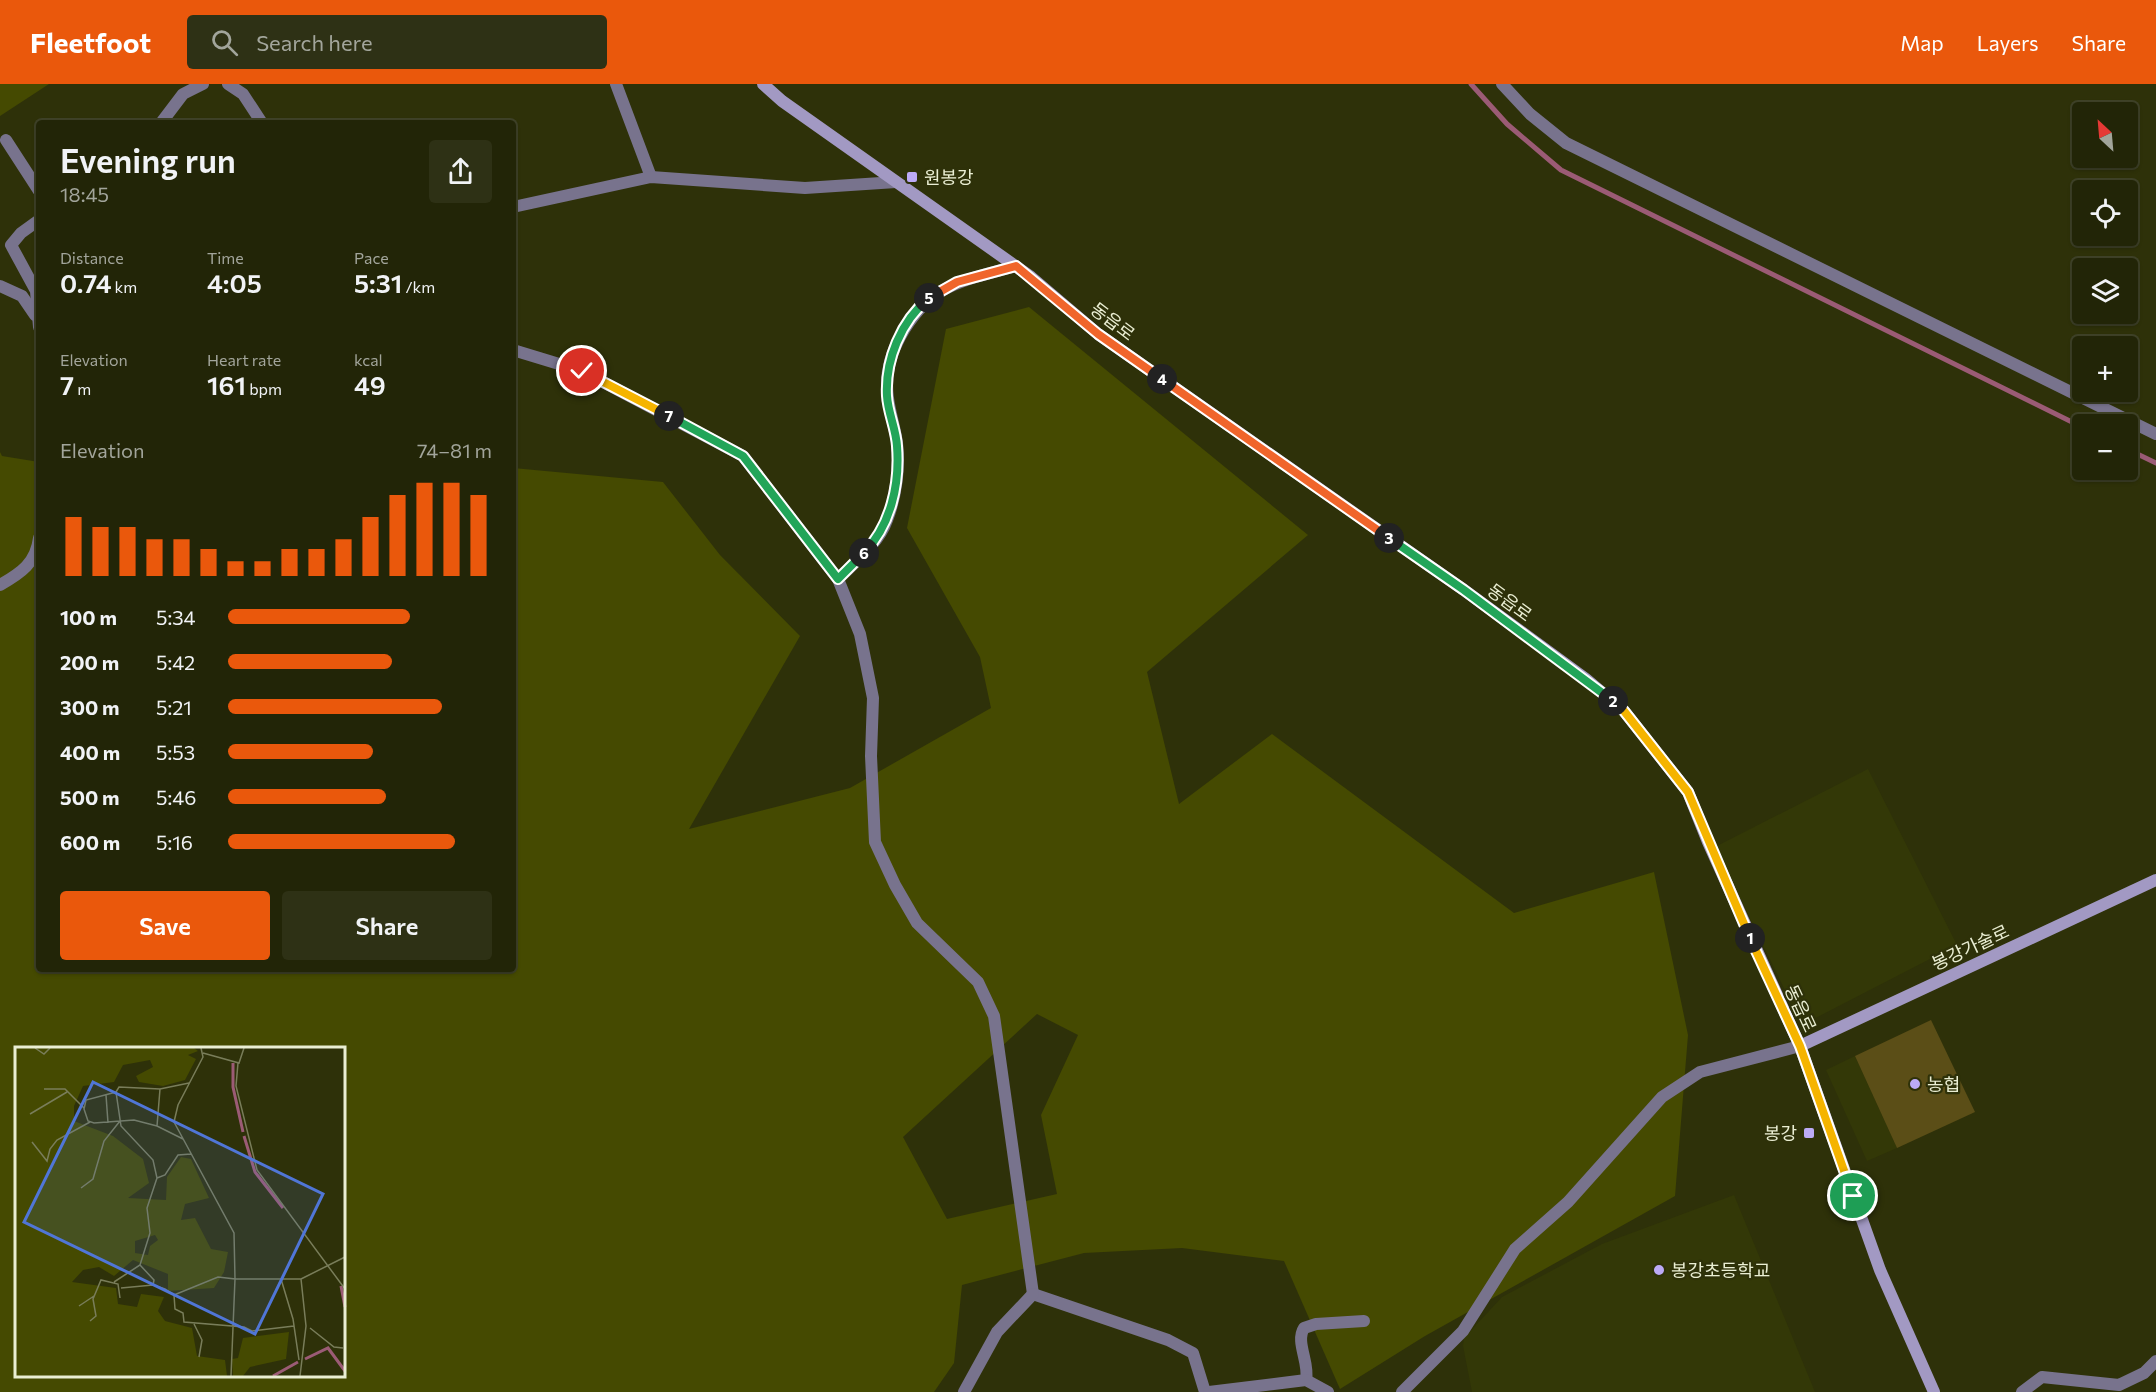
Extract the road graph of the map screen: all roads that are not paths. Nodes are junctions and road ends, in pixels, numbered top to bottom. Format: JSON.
{"nodes":[{"id":1,"x":203,"y":84,"type":"edge"},
{"id":2,"x":228,"y":84,"type":"edge"},
{"id":3,"x":616,"y":84,"type":"edge"},
{"id":4,"x":763,"y":84,"type":"edge"},
{"id":5,"x":1502,"y":84,"type":"edge"},
{"id":6,"x":163,"y":120,"type":"edge"},
{"id":7,"x":260,"y":120,"type":"edge"},
{"id":8,"x":6,"y":140,"type":"dead end"},
{"id":9,"x":651,"y":177,"type":"junction"},
{"id":10,"x":896,"y":182,"type":"junction"},
{"id":11,"x":36,"y":185,"type":"edge"},
{"id":12,"x":516,"y":206,"type":"edge"},
{"id":13,"x":36,"y":222,"type":"edge"},
{"id":14,"x":1016,"y":266,"type":"junction"},
{"id":15,"x":0,"y":286,"type":"edge"},
{"id":16,"x":36,"y":291,"type":"edge"},
{"id":17,"x":36,"y":321,"type":"edge"},
{"id":18,"x":516,"y":351,"type":"edge"},
{"id":19,"x":2156,"y":434,"type":"edge"},
{"id":20,"x":36,"y":552,"type":"edge"},
{"id":21,"x":838,"y":579,"type":"junction"},
{"id":22,"x":0,"y":585,"type":"edge"},
{"id":23,"x":2153,"y":885,"type":"edge"},
{"id":24,"x":1800,"y":1046,"type":"junction"},
{"id":25,"x":1034,"y":1294,"type":"junction"},
{"id":26,"x":1364,"y":1321,"type":"dead end"},
{"id":27,"x":2156,"y":1361,"type":"edge"},
{"id":28,"x":1306,"y":1380,"type":"junction"},
{"id":29,"x":964,"y":1392,"type":"edge"},
{"id":30,"x":1207,"y":1392,"type":"edge"},
{"id":31,"x":1328,"y":1392,"type":"edge"},
{"id":32,"x":1402,"y":1392,"type":"edge"},
{"id":33,"x":1934,"y":1392,"type":"edge"},
{"id":34,"x":2022,"y":1392,"type":"edge"}],
"edges":[{"from":1,"to":6,"type":"street"},
{"from":2,"to":7,"type":"street"},
{"from":3,"to":9,"type":"street"},
{"from":4,"to":10,"type":"main road","name":"동읍로"},
{"from":5,"to":19,"type":"street"},
{"from":8,"to":11,"type":"street"},
{"from":9,"to":10,"type":"street"},
{"from":9,"to":12,"type":"street"},
{"from":10,"to":14,"type":"main road","name":"동읍로"},
{"from":13,"to":16,"type":"street"},
{"from":14,"to":21,"type":"street"},
{"from":14,"to":24,"type":"main road","name":"동읍로"},
{"from":15,"to":17,"type":"street"},
{"from":18,"to":21,"type":"street"},
{"from":20,"to":22,"type":"street"},
{"from":21,"to":25,"type":"street"},
{"from":23,"to":24,"type":"main road","name":"봉강가술로"},
{"from":24,"to":32,"type":"street"},
{"from":24,"to":33,"type":"main road","name":"동읍로"},
{"from":25,"to":29,"type":"street"},
{"from":25,"to":30,"type":"street"},
{"from":26,"to":28,"type":"street"},
{"from":27,"to":34,"type":"street"},
{"from":28,"to":30,"type":"street"},
{"from":28,"to":31,"type":"street"}]}
